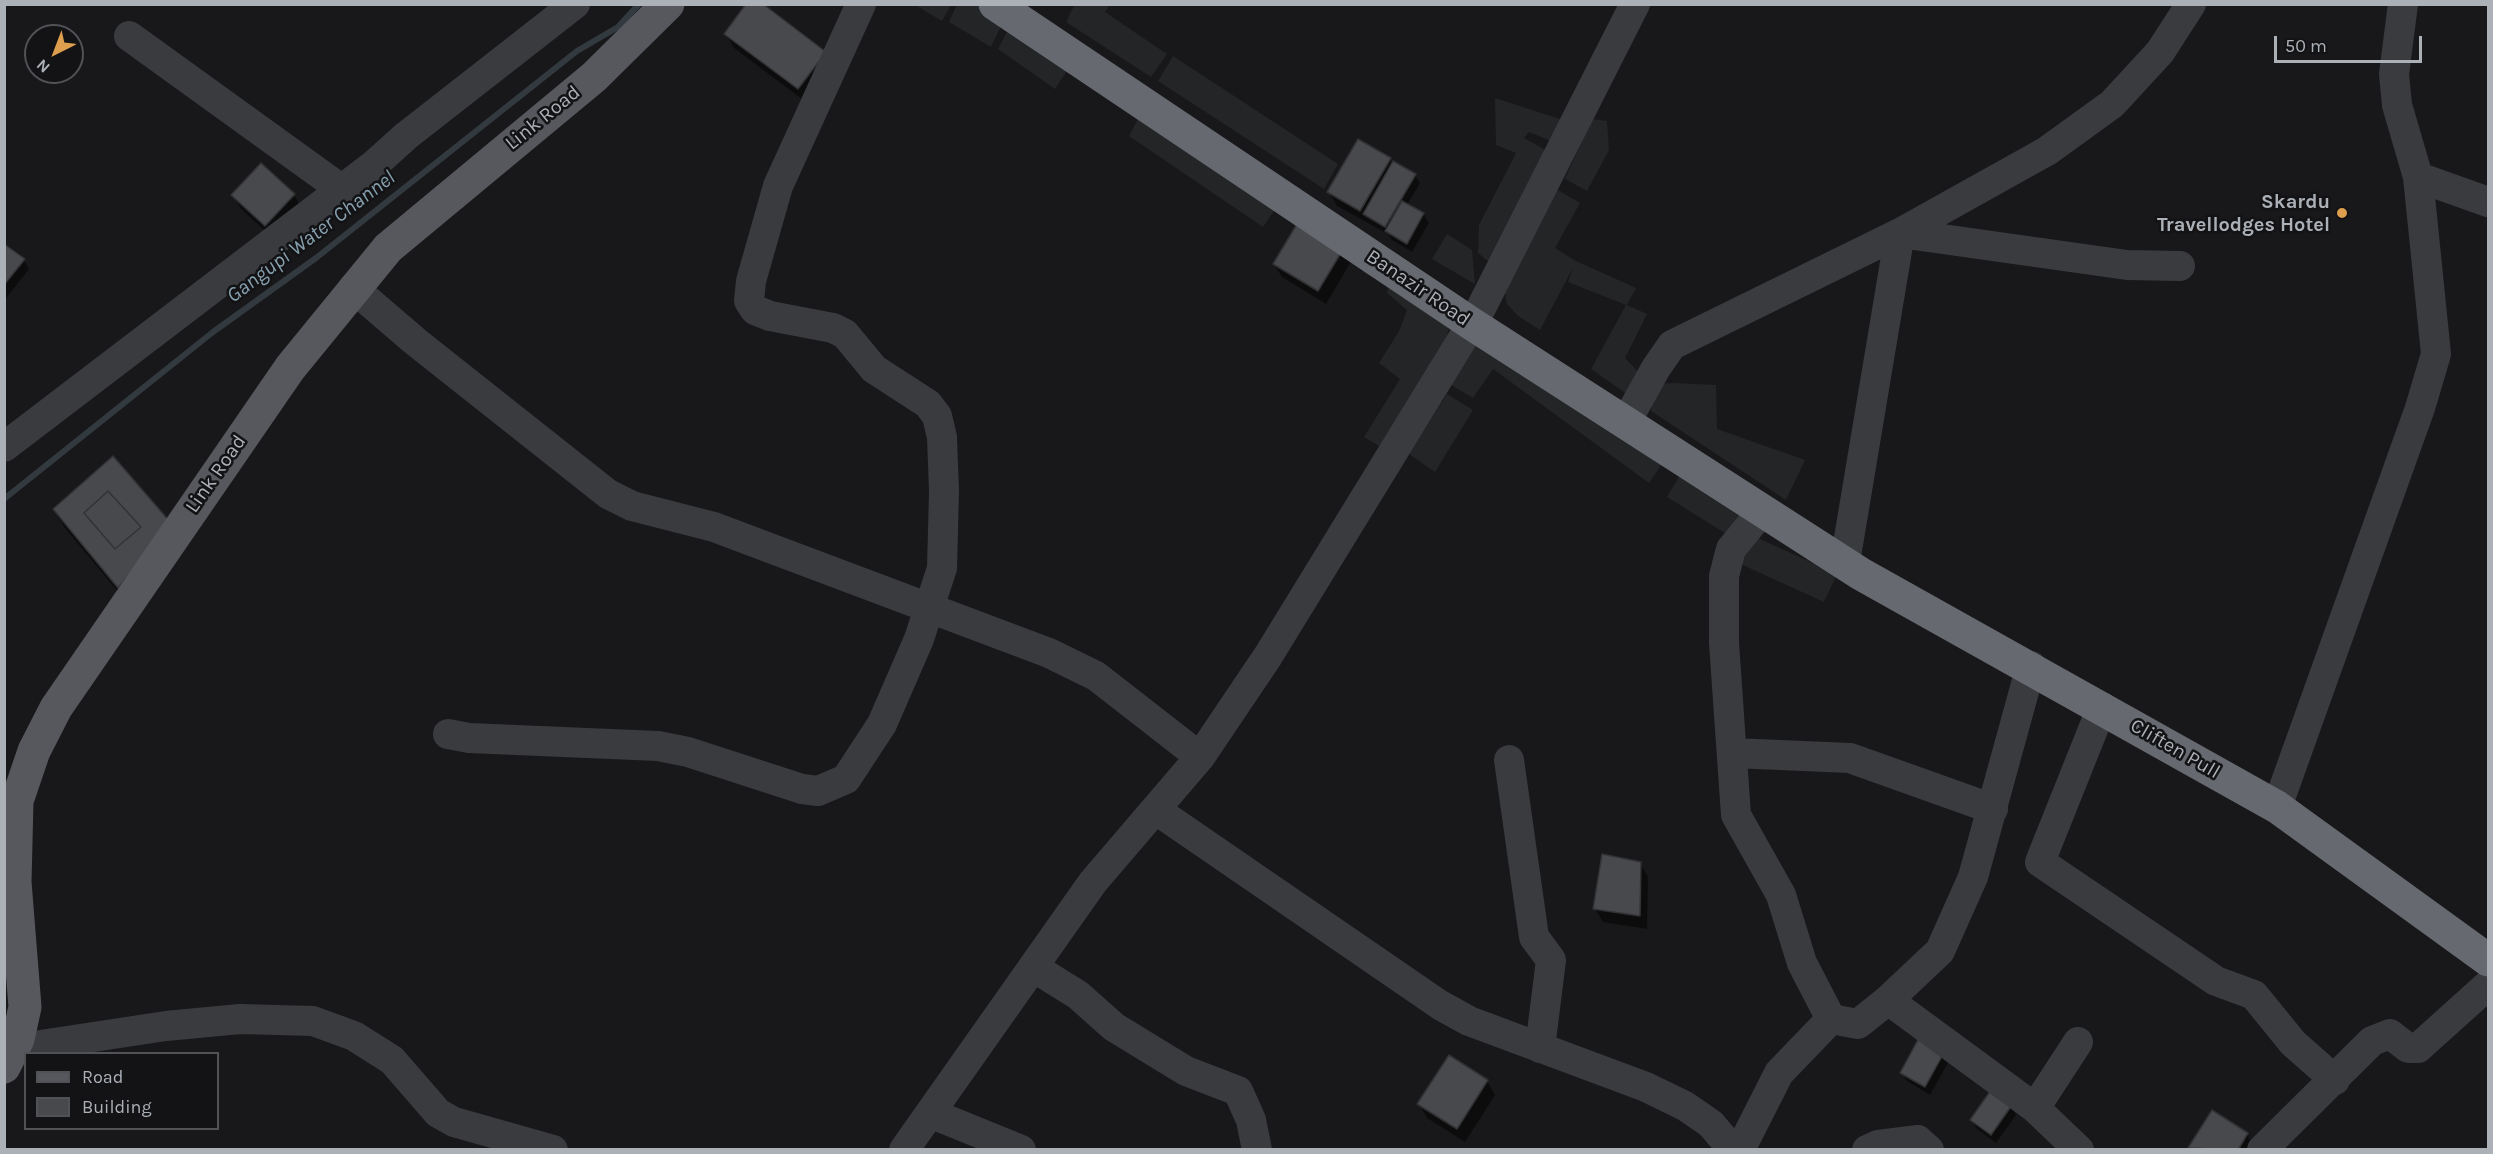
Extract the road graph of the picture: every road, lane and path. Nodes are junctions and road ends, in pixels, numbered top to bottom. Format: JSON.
{"nodes":[{"id":1,"x":575,"y":4,"type":"edge"},
{"id":2,"x":668,"y":4,"type":"edge"},
{"id":3,"x":861,"y":4,"type":"edge"},
{"id":4,"x":996,"y":4,"type":"edge"},
{"id":5,"x":1635,"y":4,"type":"edge"},
{"id":6,"x":2191,"y":4,"type":"edge"},
{"id":7,"x":2403,"y":4,"type":"edge"},
{"id":8,"x":129,"y":36,"type":"dead end"},
{"id":9,"x":2418,"y":177,"type":"junction"},
{"id":10,"x":341,"y":189,"type":"junction"},
{"id":11,"x":2488,"y":202,"type":"edge"},
{"id":12,"x":1900,"y":233,"type":"junction"},
{"id":13,"x":2180,"y":266,"type":"dead end"},
{"id":14,"x":353,"y":288,"type":"junction"},
{"id":15,"x":1472,"y":324,"type":"junction"},
{"id":16,"x":1626,"y":422,"type":"junction"},
{"id":17,"x":4,"y":447,"type":"edge"},
{"id":18,"x":1763,"y":510,"type":"junction"},
{"id":19,"x":1845,"y":562,"type":"junction"},
{"id":20,"x":931,"y":608,"type":"junction"},
{"id":21,"x":2031,"y":666,"type":"junction"},
{"id":22,"x":2102,"y":707,"type":"junction"},
{"id":23,"x":448,"y":734,"type":"dead end"},
{"id":24,"x":1733,"y":753,"type":"junction"},
{"id":25,"x":1200,"y":757,"type":"junction"},
{"id":26,"x":1509,"y":760,"type":"dead end"},
{"id":27,"x":2277,"y":807,"type":"junction"},
{"id":28,"x":1993,"y":809,"type":"junction"},
{"id":29,"x":1156,"y":810,"type":"junction"},
{"id":30,"x":2488,"y":960,"type":"edge"},
{"id":31,"x":1033,"y":967,"type":"junction"},
{"id":32,"x":2488,"y":986,"type":"edge"},
{"id":33,"x":1888,"y":1000,"type":"junction"},
{"id":34,"x":1832,"y":1019,"type":"junction"},
{"id":35,"x":2078,"y":1042,"type":"dead end"},
{"id":36,"x":1540,"y":1048,"type":"junction"},
{"id":37,"x":38,"y":1052,"type":"edge"},
{"id":38,"x":24,"y":1055,"type":"edge"},
{"id":39,"x":9,"y":1058,"type":"edge"},
{"id":40,"x":2335,"y":1080,"type":"junction"},
{"id":41,"x":2035,"y":1108,"type":"junction"},
{"id":42,"x":930,"y":1113,"type":"junction"},
{"id":43,"x":553,"y":1149,"type":"edge"},
{"id":44,"x":904,"y":1149,"type":"edge"},
{"id":45,"x":1021,"y":1149,"type":"edge"},
{"id":46,"x":1257,"y":1149,"type":"edge"},
{"id":47,"x":1733,"y":1149,"type":"edge"},
{"id":48,"x":1740,"y":1149,"type":"edge"},
{"id":49,"x":1867,"y":1149,"type":"edge"},
{"id":50,"x":1929,"y":1149,"type":"edge"},
{"id":51,"x":2079,"y":1149,"type":"edge"},
{"id":52,"x":2262,"y":1149,"type":"edge"}],
"edges":[{"from":1,"to":10,"type":"street"},
{"from":2,"to":14,"type":"main road","name":"Link Road"},
{"from":3,"to":20,"type":"street"},
{"from":4,"to":15,"type":"highway","name":"Banazir Road"},
{"from":5,"to":15,"type":"street"},
{"from":6,"to":12,"type":"street"},
{"from":7,"to":9,"type":"street"},
{"from":8,"to":10,"type":"street"},
{"from":9,"to":11,"type":"street"},
{"from":9,"to":27,"type":"street"},
{"from":10,"to":17,"type":"street"},
{"from":12,"to":13,"type":"street"},
{"from":12,"to":16,"type":"street"},
{"from":12,"to":19,"type":"street"},
{"from":14,"to":20,"type":"street"},
{"from":14,"to":39,"type":"main road","name":"Link Road"},
{"from":15,"to":16,"type":"highway","name":"Banazir Road"},
{"from":15,"to":25,"type":"street"},
{"from":16,"to":18,"type":"highway","name":"Banazir Road"},
{"from":18,"to":19,"type":"highway","name":"Banazir Road"},
{"from":18,"to":24,"type":"street"},
{"from":19,"to":21,"type":"highway","name":"Cliften Pull"},
{"from":20,"to":23,"type":"street"},
{"from":20,"to":25,"type":"street"},
{"from":21,"to":22,"type":"highway","name":"Cliften Pull"},
{"from":21,"to":28,"type":"street"},
{"from":22,"to":27,"type":"highway","name":"Cliften Pull"},
{"from":22,"to":40,"type":"street"},
{"from":24,"to":28,"type":"street"},
{"from":24,"to":34,"type":"street"},
{"from":25,"to":29,"type":"street"},
{"from":26,"to":36,"type":"street"},
{"from":27,"to":30,"type":"highway","name":"Cliften Pull"},
{"from":28,"to":33,"type":"street"},
{"from":29,"to":31,"type":"street"},
{"from":29,"to":36,"type":"street"},
{"from":31,"to":42,"type":"street"},
{"from":31,"to":46,"type":"street"},
{"from":32,"to":40,"type":"street"},
{"from":33,"to":34,"type":"street"},
{"from":33,"to":41,"type":"street"},
{"from":34,"to":48,"type":"street"},
{"from":35,"to":41,"type":"street"},
{"from":36,"to":47,"type":"street"},
{"from":37,"to":43,"type":"street"},
{"from":38,"to":39,"type":"street"},
{"from":40,"to":52,"type":"street"},
{"from":41,"to":51,"type":"street"},
{"from":42,"to":44,"type":"street"},
{"from":42,"to":45,"type":"street"},
{"from":49,"to":50,"type":"street"}]}
